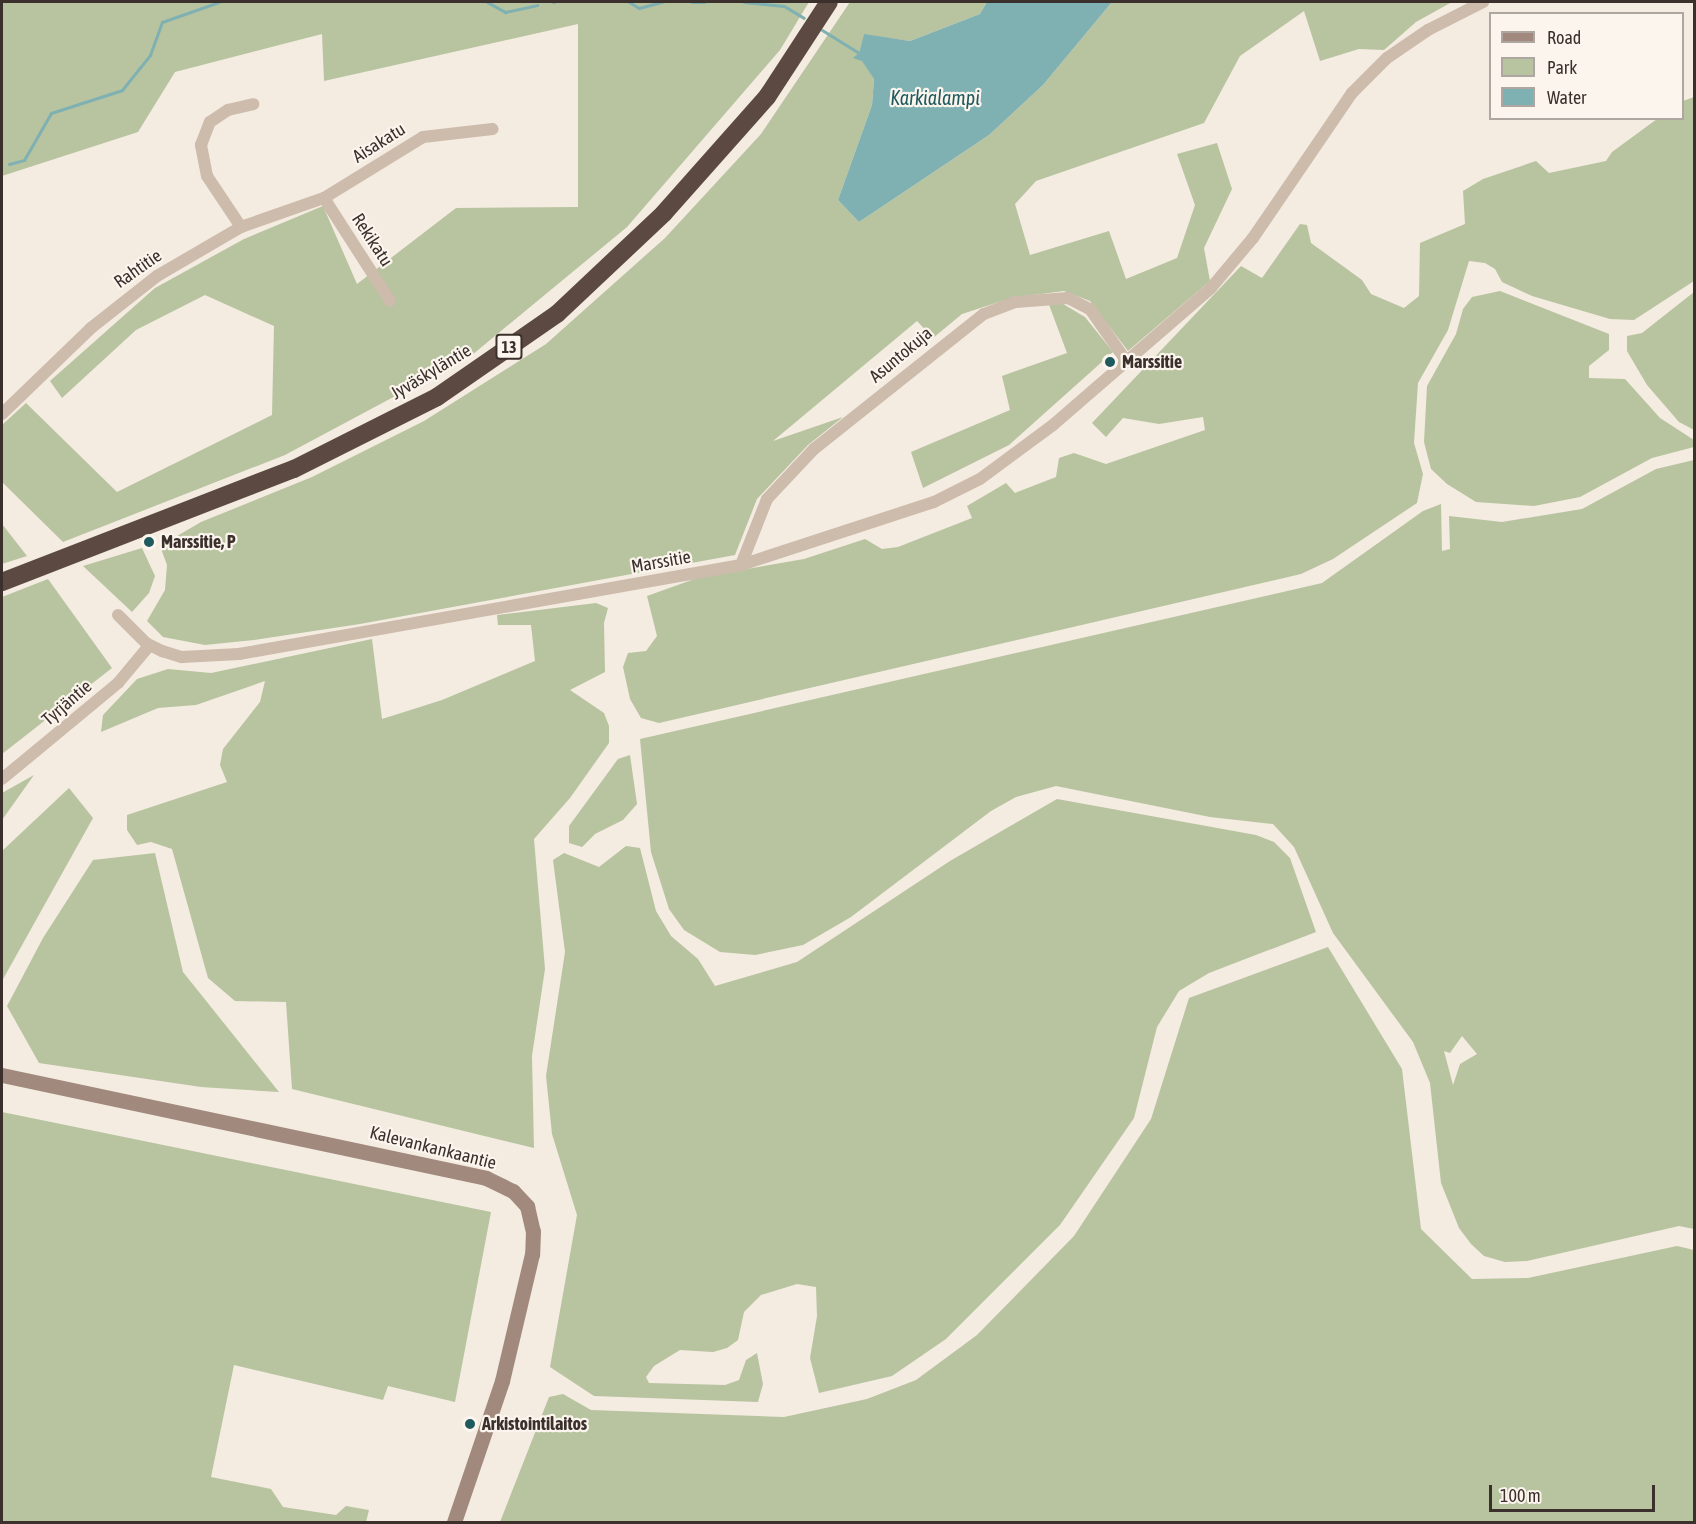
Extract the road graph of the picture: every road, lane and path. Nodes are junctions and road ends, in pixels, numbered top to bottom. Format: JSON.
{"nodes":[{"id":1,"x":829,"y":2,"type":"edge"},
{"id":2,"x":1483,"y":2,"type":"edge"},
{"id":3,"x":253,"y":104,"type":"dead end"},
{"id":4,"x":493,"y":129,"type":"dead end"},
{"id":5,"x":324,"y":198,"type":"junction"},
{"id":6,"x":241,"y":227,"type":"junction"},
{"id":7,"x":390,"y":301,"type":"dead end"},
{"id":8,"x":1127,"y":362,"type":"junction"},
{"id":9,"x":2,"y":414,"type":"edge"},
{"id":10,"x":741,"y":565,"type":"junction"},
{"id":11,"x":2,"y":582,"type":"edge"},
{"id":12,"x":118,"y":615,"type":"dead end"},
{"id":13,"x":149,"y":646,"type":"junction"},
{"id":14,"x":2,"y":780,"type":"edge"},
{"id":15,"x":2,"y":1076,"type":"edge"},
{"id":16,"x":454,"y":1522,"type":"edge"}],
"edges":[{"from":1,"to":11,"type":"highway","name":"Jyväskyläntie","number":"13"},
{"from":2,"to":8,"type":"street","name":"Marssitie"},
{"from":3,"to":6,"type":"street"},
{"from":4,"to":5,"type":"street","name":"Aisakatu"},
{"from":5,"to":6,"type":"street","name":"Rahtitie"},
{"from":5,"to":7,"type":"street","name":"Rekikatu"},
{"from":6,"to":9,"type":"street","name":"Rahtitie"},
{"from":8,"to":10,"type":"street","name":"Marssitie"},
{"from":8,"to":10,"type":"street","name":"Asuntokuja"},
{"from":10,"to":13,"type":"street","name":"Marssitie"},
{"from":12,"to":13,"type":"street","name":"Marssitie"},
{"from":13,"to":14,"type":"street","name":"Tyrjäntie"},
{"from":15,"to":16,"type":"street","name":"Kalevankankaantie"}]}
